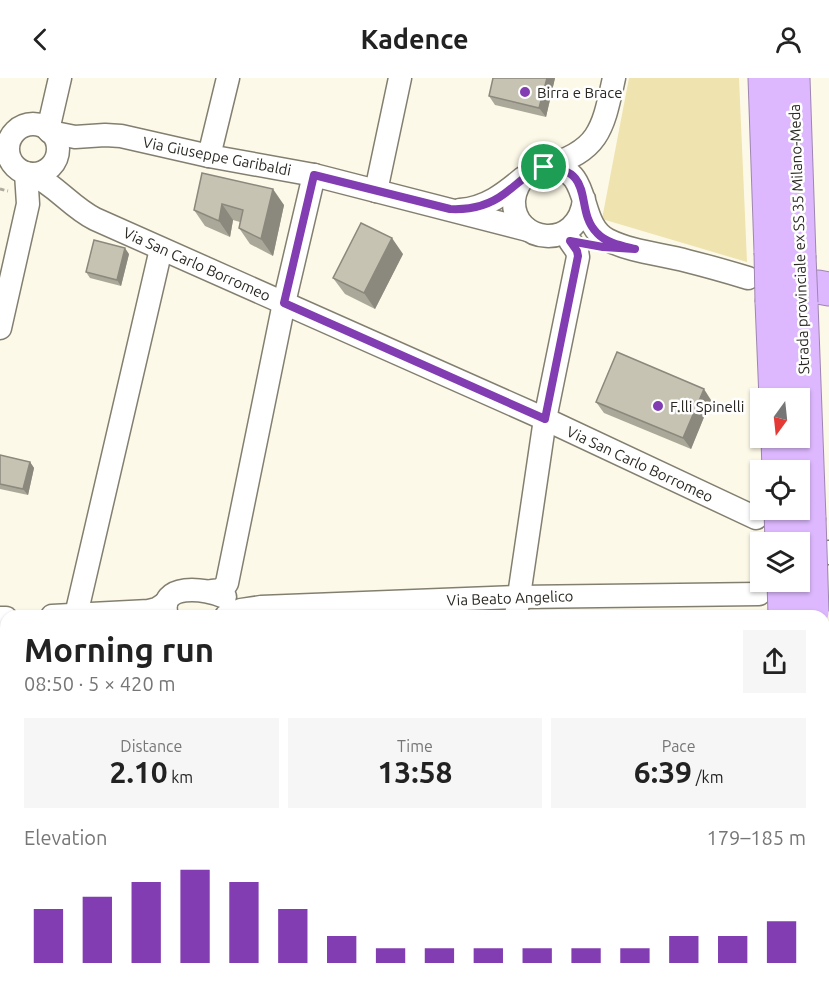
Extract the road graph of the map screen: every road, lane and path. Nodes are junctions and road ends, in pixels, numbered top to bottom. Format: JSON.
{"nodes":[{"id":1,"x":60,"y":78,"type":"edge"},
{"id":2,"x":228,"y":78,"type":"edge"},
{"id":3,"x":400,"y":78,"type":"edge"},
{"id":4,"x":614,"y":78,"type":"edge"},
{"id":5,"x":765,"y":78,"type":"edge"},
{"id":6,"x":793,"y":78,"type":"edge"},
{"id":7,"x":0,"y":120,"type":"edge"},
{"id":8,"x":43,"y":129,"type":"junction"},
{"id":9,"x":89,"y":136,"type":"junction"},
{"id":10,"x":4,"y":147,"type":"edge"},
{"id":11,"x":209,"y":156,"type":"junction"},
{"id":12,"x":55,"y":161,"type":"junction"},
{"id":13,"x":544,"y":167,"type":"junction"},
{"id":14,"x":29,"y":173,"type":"junction"},
{"id":15,"x":314,"y":175,"type":"junction"},
{"id":16,"x":524,"y":178,"type":"junction"},
{"id":17,"x":376,"y":191,"type":"junction"},
{"id":18,"x":66,"y":199,"type":"junction"},
{"id":19,"x":584,"y":199,"type":"junction"},
{"id":20,"x":450,"y":209,"type":"junction"},
{"id":21,"x":528,"y":230,"type":"junction"},
{"id":22,"x":560,"y":239,"type":"junction"},
{"id":23,"x":161,"y":249,"type":"junction"},
{"id":24,"x":635,"y":249,"type":"junction"},
{"id":25,"x":798,"y":282,"type":"edge"},
{"id":26,"x":284,"y":303,"type":"junction"},
{"id":27,"x":0,"y":328,"type":"edge"},
{"id":28,"x":778,"y":388,"type":"edge"},
{"id":29,"x":545,"y":419,"type":"junction"},
{"id":30,"x":786,"y":460,"type":"edge"},
{"id":31,"x":750,"y":503,"type":"edge"},
{"id":32,"x":783,"y":520,"type":"edge"},
{"id":33,"x":750,"y":590,"type":"edge"},
{"id":34,"x":779,"y":592,"type":"edge"},
{"id":35,"x":215,"y":593,"type":"junction"},
{"id":36,"x":261,"y":607,"type":"junction"},
{"id":37,"x":518,"y":607,"type":"edge"},
{"id":38,"x":809,"y":608,"type":"edge"},
{"id":39,"x":77,"y":610,"type":"edge"},
{"id":40,"x":165,"y":610,"type":"edge"},
{"id":41,"x":225,"y":610,"type":"edge"},
{"id":42,"x":242,"y":610,"type":"edge"}],
"edges":[{"from":1,"to":8,"type":"street"},
{"from":2,"to":11,"type":"street"},
{"from":3,"to":17,"type":"street"},
{"from":4,"to":13,"type":"street"},
{"from":5,"to":25,"type":"highway","name":"Strada provinciale ex SS 35 Milano-Meda"},
{"from":6,"to":25,"type":"highway","name":"Strada provinciale ex SS 35 Milano-Meda"},
{"from":7,"to":8,"type":"street","name":"Via Giuseppe Garibaldi"},
{"from":8,"to":9,"type":"street","name":"Via Giuseppe Garibaldi"},
{"from":8,"to":10,"type":"street"},
{"from":8,"to":12,"type":"street"},
{"from":9,"to":11,"type":"street","name":"Via Giuseppe Garibaldi"},
{"from":9,"to":12,"type":"street"},
{"from":10,"to":14,"type":"street"},
{"from":11,"to":15,"type":"street","name":"Via Giuseppe Garibaldi"},
{"from":12,"to":14,"type":"street"},
{"from":12,"to":18,"type":"street"},
{"from":13,"to":16,"type":"street"},
{"from":13,"to":19,"type":"street"},
{"from":14,"to":18,"type":"street","name":"Via San Carlo Borromeo"},
{"from":14,"to":27,"type":"street"},
{"from":15,"to":17,"type":"street","name":"Via Giuseppe Garibaldi"},
{"from":15,"to":26,"type":"street"},
{"from":16,"to":20,"type":"street"},
{"from":16,"to":21,"type":"street"},
{"from":17,"to":20,"type":"street","name":"Via Giuseppe Garibaldi"},
{"from":18,"to":23,"type":"street","name":"Via San Carlo Borromeo"},
{"from":19,"to":22,"type":"street"},
{"from":19,"to":24,"type":"street"},
{"from":20,"to":21,"type":"street","name":"Via Giuseppe Garibaldi"},
{"from":21,"to":22,"type":"street"},
{"from":22,"to":24,"type":"street"},
{"from":22,"to":29,"type":"street"},
{"from":23,"to":26,"type":"street","name":"Via San Carlo Borromeo"},
{"from":23,"to":39,"type":"street"},
{"from":24,"to":25,"type":"street"},
{"from":25,"to":28,"type":"highway","name":"Strada provinciale ex SS 35 Milano-Meda"},
{"from":25,"to":30,"type":"highway","name":"Strada provinciale ex SS 35 Milano-Meda"},
{"from":26,"to":29,"type":"street","name":"Via San Carlo Borromeo"},
{"from":26,"to":35,"type":"street"},
{"from":29,"to":31,"type":"street","name":"Via San Carlo Borromeo"},
{"from":29,"to":37,"type":"street"},
{"from":32,"to":38,"type":"highway","name":"Strada provinciale ex SS 35 Milano-Meda","bridge":true},
{"from":33,"to":37,"type":"street","name":"Via Beato Angelico"},
{"from":34,"to":38,"type":"highway","name":"Strada provinciale ex SS 35 Milano-Meda","bridge":true},
{"from":35,"to":36,"type":"street","name":"Via Beato Angelico"},
{"from":35,"to":40,"type":"street","name":"Via Beato Angelico"},
{"from":35,"to":41,"type":"street"},
{"from":36,"to":37,"type":"street","name":"Via Beato Angelico"},
{"from":36,"to":42,"type":"street","name":"Via Beato Angelico"}]}
